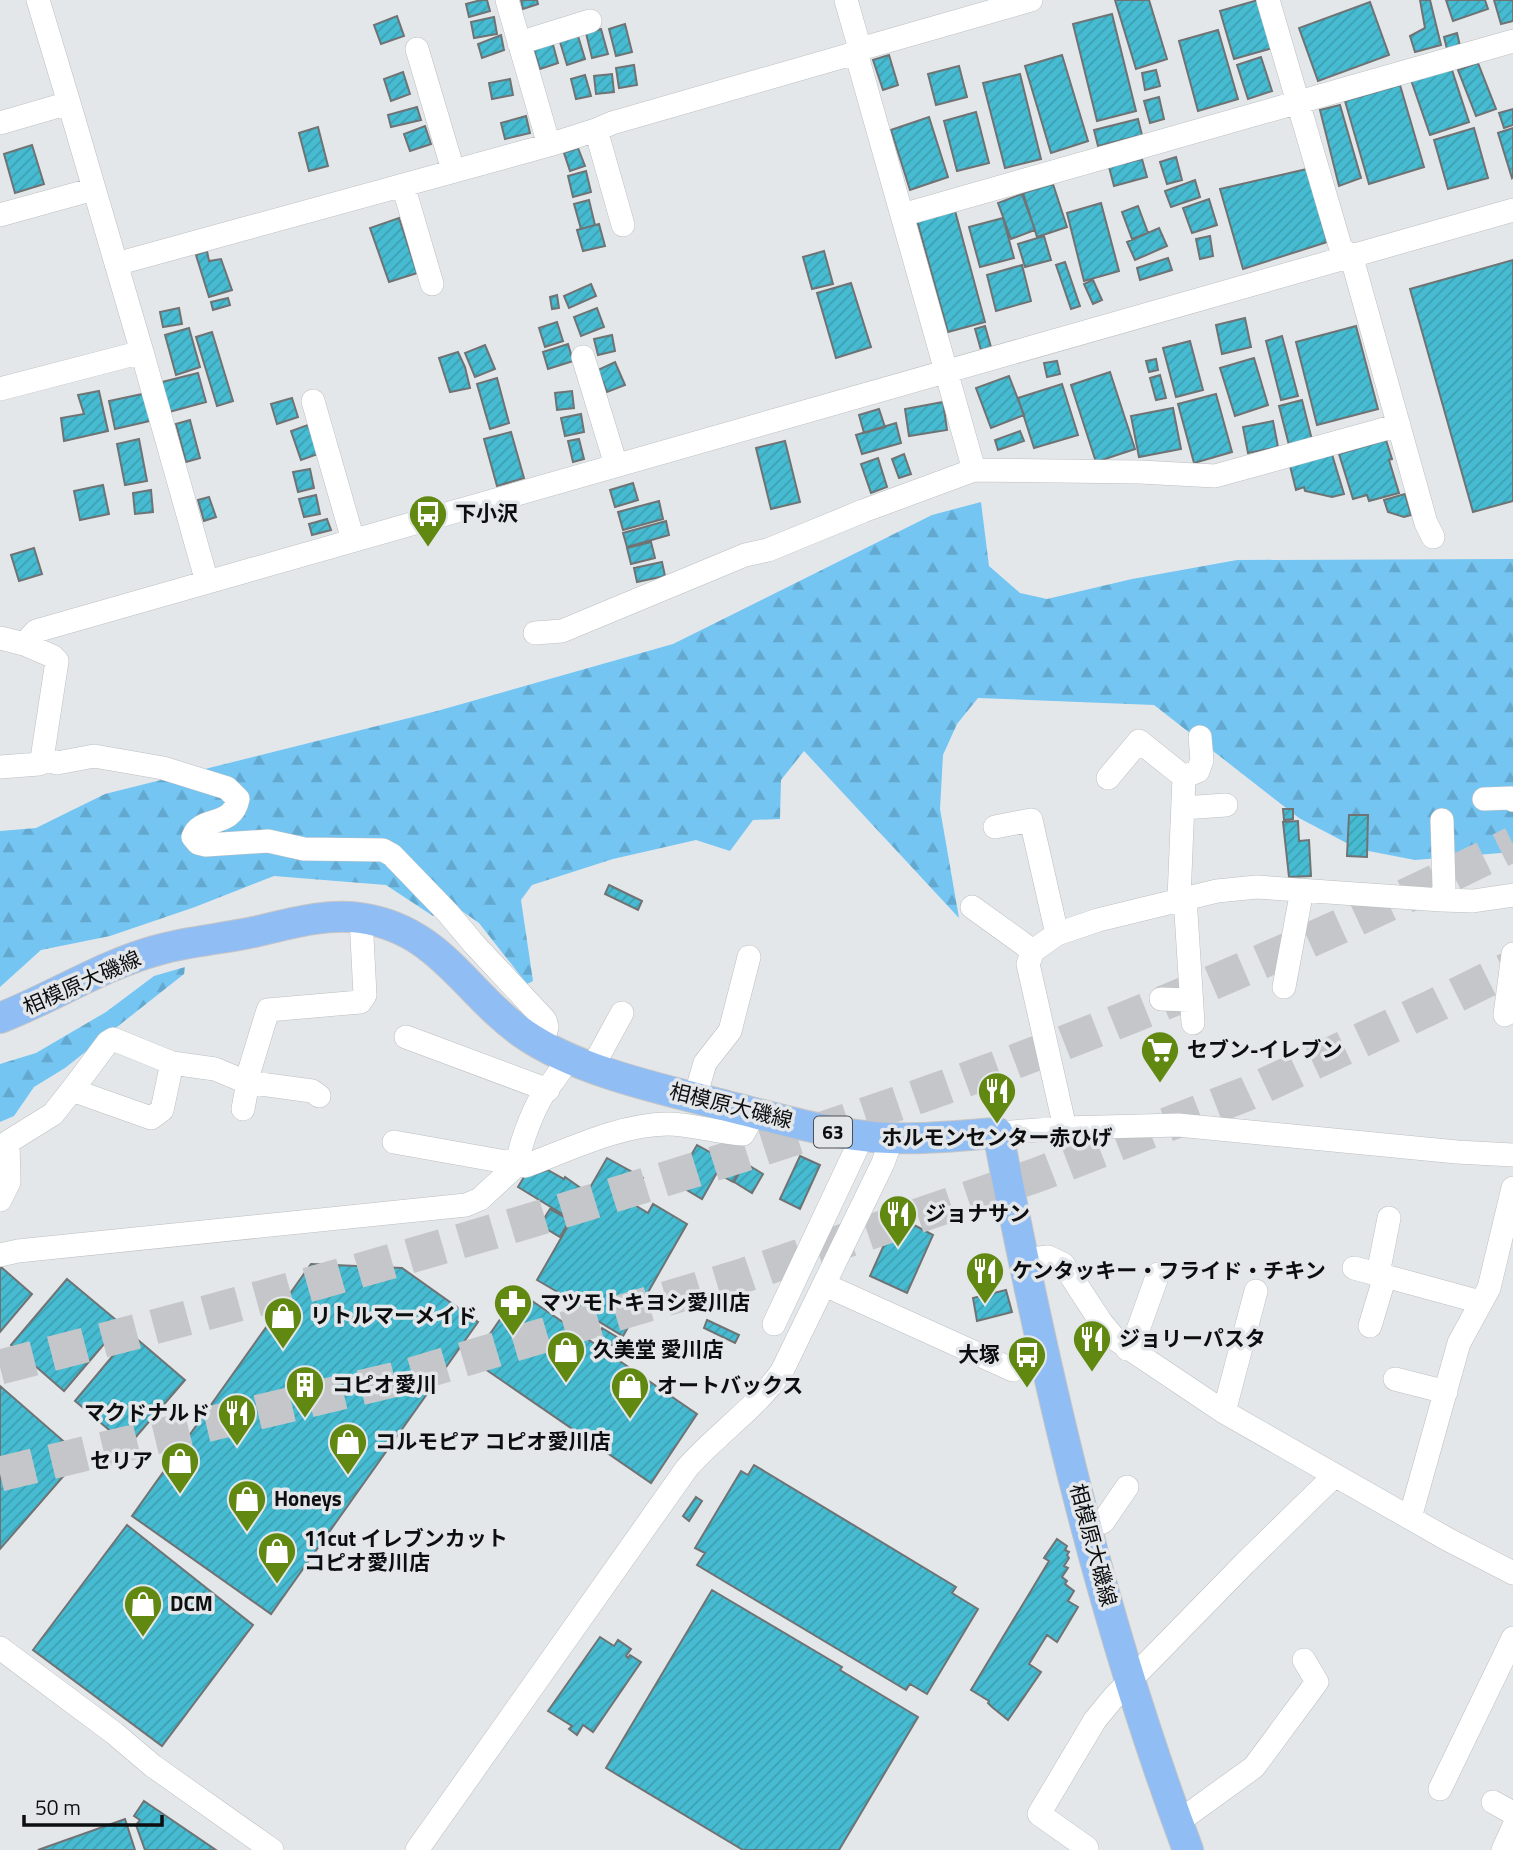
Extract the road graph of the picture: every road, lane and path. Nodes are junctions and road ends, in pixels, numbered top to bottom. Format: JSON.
{"nodes":[{"id":1,"x":38,"y":0,"type":"edge"},
{"id":2,"x":507,"y":0,"type":"edge"},
{"id":3,"x":846,"y":0,"type":"edge"},
{"id":4,"x":1031,"y":0,"type":"edge"},
{"id":5,"x":1268,"y":0,"type":"edge"},
{"id":6,"x":590,"y":21,"type":"dead end"},
{"id":7,"x":1513,"y":41,"type":"edge"},
{"id":8,"x":519,"y":43,"type":"junction"},
{"id":9,"x":860,"y":49,"type":"junction"},
{"id":10,"x":417,"y":65,"type":"dead end"},
{"id":11,"x":1298,"y":102,"type":"junction"},
{"id":12,"x":69,"y":103,"type":"junction"},
{"id":13,"x":0,"y":123,"type":"edge"},
{"id":14,"x":596,"y":130,"type":"junction"},
{"id":15,"x":549,"y":145,"type":"junction"},
{"id":16,"x":453,"y":170,"type":"junction"},
{"id":17,"x":403,"y":185,"type":"junction"},
{"id":18,"x":94,"y":189,"type":"junction"},
{"id":19,"x":1513,"y":210,"type":"edge"},
{"id":20,"x":0,"y":215,"type":"edge"},
{"id":21,"x":902,"y":215,"type":"junction"},
{"id":22,"x":623,"y":225,"type":"dead end"},
{"id":23,"x":1351,"y":255,"type":"junction"},
{"id":24,"x":117,"y":264,"type":"junction"},
{"id":25,"x":432,"y":284,"type":"dead end"},
{"id":26,"x":142,"y":352,"type":"junction"},
{"id":27,"x":581,"y":369,"type":"dead end"},
{"id":28,"x":946,"y":370,"type":"junction"},
{"id":29,"x":0,"y":389,"type":"edge"},
{"id":30,"x":313,"y":401,"type":"dead end"},
{"id":31,"x":1399,"y":425,"type":"junction"},
{"id":32,"x":616,"y":465,"type":"junction"},
{"id":33,"x":975,"y":470,"type":"junction"},
{"id":34,"x":1433,"y":537,"type":"dead end"},
{"id":35,"x":353,"y":540,"type":"junction"},
{"id":36,"x":207,"y":582,"type":"junction"},
{"id":37,"x":535,"y":633,"type":"dead end"},
{"id":38,"x":0,"y":638,"type":"edge"},
{"id":39,"x":23,"y":644,"type":"junction"},
{"id":40,"x":1200,"y":737,"type":"dead end"},
{"id":41,"x":42,"y":759,"type":"junction"},
{"id":42,"x":0,"y":766,"type":"edge"},
{"id":43,"x":1108,"y":778,"type":"dead end"},
{"id":44,"x":1184,"y":778,"type":"junction"},
{"id":45,"x":1484,"y":799,"type":"dead end"},
{"id":46,"x":1513,"y":800,"type":"edge"},
{"id":47,"x":1226,"y":805,"type":"dead end"},
{"id":48,"x":1183,"y":808,"type":"junction"},
{"id":49,"x":1442,"y":820,"type":"dead end"},
{"id":50,"x":995,"y":827,"type":"dead end"},
{"id":51,"x":1302,"y":890,"type":"junction"},
{"id":52,"x":1513,"y":895,"type":"edge"},
{"id":53,"x":1182,"y":898,"type":"junction"},
{"id":54,"x":1442,"y":900,"type":"junction"},
{"id":55,"x":972,"y":907,"type":"dead end"},
{"id":56,"x":361,"y":918,"type":"junction"},
{"id":57,"x":1057,"y":934,"type":"junction"},
{"id":58,"x":1033,"y":951,"type":"junction"},
{"id":59,"x":1513,"y":954,"type":"edge"},
{"id":60,"x":750,"y":957,"type":"dead end"},
{"id":61,"x":1284,"y":986,"type":"dead end"},
{"id":62,"x":1161,"y":999,"type":"dead end"},
{"id":63,"x":622,"y":1013,"type":"dead end"},
{"id":64,"x":1505,"y":1015,"type":"dead end"},
{"id":65,"x":0,"y":1018,"type":"edge"},
{"id":66,"x":406,"y":1037,"type":"dead end"},
{"id":67,"x":568,"y":1057,"type":"junction"},
{"id":68,"x":172,"y":1063,"type":"junction"},
{"id":69,"x":246,"y":1082,"type":"junction"},
{"id":70,"x":72,"y":1090,"type":"junction"},
{"id":71,"x":548,"y":1090,"type":"junction"},
{"id":72,"x":319,"y":1096,"type":"dead end"},
{"id":73,"x":695,"y":1097,"type":"junction"},
{"id":74,"x":243,"y":1109,"type":"dead end"},
{"id":75,"x":755,"y":1113,"type":"junction"},
{"id":76,"x":1065,"y":1128,"type":"junction"},
{"id":77,"x":998,"y":1133,"type":"junction"},
{"id":78,"x":877,"y":1137,"type":"junction"},
{"id":79,"x":394,"y":1142,"type":"dead end"},
{"id":80,"x":1513,"y":1155,"type":"edge"},
{"id":81,"x":518,"y":1162,"type":"junction"},
{"id":82,"x":1513,"y":1188,"type":"edge"},
{"id":83,"x":0,"y":1200,"type":"edge"},
{"id":84,"x":1389,"y":1218,"type":"dead end"},
{"id":85,"x":1508,"y":1230,"type":"edge"},
{"id":86,"x":0,"y":1255,"type":"edge"},
{"id":87,"x":1023,"y":1260,"type":"junction"},
{"id":88,"x":1354,"y":1268,"type":"dead end"},
{"id":89,"x":1157,"y":1274,"type":"dead end"},
{"id":90,"x":1382,"y":1275,"type":"junction"},
{"id":91,"x":825,"y":1285,"type":"junction"},
{"id":92,"x":1255,"y":1291,"type":"dead end"},
{"id":93,"x":1480,"y":1305,"type":"junction"},
{"id":94,"x":774,"y":1324,"type":"dead end"},
{"id":95,"x":1370,"y":1326,"type":"dead end"},
{"id":96,"x":1127,"y":1349,"type":"junction"},
{"id":97,"x":1045,"y":1357,"type":"junction"},
{"id":98,"x":1395,"y":1379,"type":"dead end"},
{"id":99,"x":1446,"y":1392,"type":"junction"},
{"id":100,"x":1224,"y":1412,"type":"junction"},
{"id":101,"x":1335,"y":1475,"type":"junction"},
{"id":102,"x":1126,"y":1487,"type":"dead end"},
{"id":103,"x":1409,"y":1518,"type":"junction"},
{"id":104,"x":1087,"y":1526,"type":"junction"},
{"id":105,"x":1513,"y":1573,"type":"edge"},
{"id":106,"x":1513,"y":1638,"type":"edge"},
{"id":107,"x":0,"y":1648,"type":"edge"},
{"id":108,"x":1304,"y":1660,"type":"dead end"},
{"id":109,"x":1130,"y":1680,"type":"junction"},
{"id":110,"x":1440,"y":1789,"type":"dead end"},
{"id":111,"x":1178,"y":1822,"type":"junction"},
{"id":112,"x":1513,"y":1828,"type":"edge"},
{"id":113,"x":272,"y":1850,"type":"edge"},
{"id":114,"x":416,"y":1850,"type":"edge"},
{"id":115,"x":1086,"y":1850,"type":"edge"},
{"id":116,"x":1188,"y":1850,"type":"edge"},
{"id":117,"x":1503,"y":1850,"type":"edge"}],
"edges":[{"from":1,"to":12,"type":"street"},
{"from":2,"to":8,"type":"street"},
{"from":3,"to":9,"type":"street"},
{"from":4,"to":9,"type":"street"},
{"from":5,"to":11,"type":"street"},
{"from":6,"to":8,"type":"street"},
{"from":7,"to":11,"type":"street"},
{"from":8,"to":15,"type":"street"},
{"from":9,"to":14,"type":"street"},
{"from":9,"to":21,"type":"street"},
{"from":10,"to":16,"type":"street"},
{"from":11,"to":21,"type":"street"},
{"from":11,"to":23,"type":"street"},
{"from":12,"to":13,"type":"street"},
{"from":12,"to":18,"type":"street"},
{"from":14,"to":15,"type":"street"},
{"from":14,"to":22,"type":"street"},
{"from":15,"to":16,"type":"street"},
{"from":16,"to":17,"type":"street"},
{"from":17,"to":24,"type":"street"},
{"from":17,"to":25,"type":"street"},
{"from":18,"to":20,"type":"street"},
{"from":18,"to":24,"type":"street"},
{"from":19,"to":23,"type":"street"},
{"from":21,"to":28,"type":"street"},
{"from":23,"to":28,"type":"street"},
{"from":23,"to":31,"type":"street"},
{"from":24,"to":26,"type":"street"},
{"from":26,"to":29,"type":"street"},
{"from":26,"to":36,"type":"street"},
{"from":27,"to":32,"type":"street"},
{"from":28,"to":32,"type":"street"},
{"from":28,"to":33,"type":"street"},
{"from":30,"to":35,"type":"street"},
{"from":31,"to":33,"type":"street"},
{"from":31,"to":34,"type":"street"},
{"from":32,"to":35,"type":"street"},
{"from":33,"to":37,"type":"street"},
{"from":35,"to":36,"type":"street"},
{"from":36,"to":39,"type":"street"},
{"from":38,"to":39,"type":"street"},
{"from":39,"to":41,"type":"street"},
{"from":40,"to":44,"type":"street"},
{"from":41,"to":42,"type":"street"},
{"from":41,"to":67,"type":"street"},
{"from":43,"to":44,"type":"street"},
{"from":44,"to":48,"type":"street"},
{"from":45,"to":46,"type":"street"},
{"from":47,"to":48,"type":"street"},
{"from":48,"to":53,"type":"street"},
{"from":49,"to":54,"type":"street"},
{"from":50,"to":57,"type":"street"},
{"from":51,"to":53,"type":"street"},
{"from":51,"to":54,"type":"street"},
{"from":51,"to":61,"type":"street"},
{"from":52,"to":54,"type":"street"},
{"from":53,"to":57,"type":"street"},
{"from":53,"to":62,"type":"street"},
{"from":55,"to":58,"type":"street"},
{"from":56,"to":65,"type":"main road","name":"相模原大磯線","number":"63"},
{"from":56,"to":67,"type":"main road","name":"相模原大磯線","number":"63"},
{"from":56,"to":69,"type":"street"},
{"from":57,"to":58,"type":"street"},
{"from":58,"to":76,"type":"street"},
{"from":59,"to":64,"type":"street"},
{"from":60,"to":73,"type":"street"},
{"from":63,"to":67,"type":"street"},
{"from":66,"to":71,"type":"street"},
{"from":67,"to":71,"type":"street"},
{"from":67,"to":73,"type":"main road","name":"相模原大磯線","number":"63"},
{"from":68,"to":69,"type":"street"},
{"from":68,"to":70,"type":"street"},
{"from":68,"to":70,"type":"street"},
{"from":69,"to":72,"type":"street"},
{"from":69,"to":74,"type":"street"},
{"from":70,"to":83,"type":"street"},
{"from":71,"to":81,"type":"street"},
{"from":73,"to":75,"type":"main road","name":"相模原大磯線","number":"63"},
{"from":75,"to":78,"type":"main road","name":"相模原大磯線","number":"63"},
{"from":75,"to":81,"type":"street"},
{"from":76,"to":77,"type":"street"},
{"from":76,"to":80,"type":"street"},
{"from":77,"to":78,"type":"main road","name":"相模原大磯線","number":"63"},
{"from":77,"to":87,"type":"main road","name":"相模原大磯線"},
{"from":78,"to":91,"type":"street"},
{"from":78,"to":94,"type":"street"},
{"from":79,"to":81,"type":"street"},
{"from":81,"to":86,"type":"street"},
{"from":82,"to":85,"type":"street"},
{"from":84,"to":90,"type":"street"},
{"from":85,"to":93,"type":"street"},
{"from":87,"to":96,"type":"street"},
{"from":87,"to":97,"type":"main road","name":"相模原大磯線"},
{"from":88,"to":90,"type":"street"},
{"from":89,"to":96,"type":"street"},
{"from":90,"to":93,"type":"street"},
{"from":90,"to":95,"type":"street"},
{"from":91,"to":97,"type":"street"},
{"from":91,"to":114,"type":"street"},
{"from":92,"to":100,"type":"street"},
{"from":93,"to":99,"type":"street"},
{"from":96,"to":100,"type":"street"},
{"from":97,"to":104,"type":"main road","name":"相模原大磯線"},
{"from":98,"to":99,"type":"street"},
{"from":99,"to":103,"type":"street"},
{"from":100,"to":101,"type":"street"},
{"from":101,"to":103,"type":"street"},
{"from":101,"to":109,"type":"street"},
{"from":102,"to":104,"type":"street"},
{"from":103,"to":105,"type":"street"},
{"from":104,"to":109,"type":"main road","name":"相模原大磯線"},
{"from":106,"to":110,"type":"street"},
{"from":107,"to":113,"type":"street"},
{"from":108,"to":111,"type":"street"},
{"from":109,"to":111,"type":"main road","name":"相模原大磯線"},
{"from":109,"to":115,"type":"street"},
{"from":111,"to":116,"type":"main road","name":"相模原大磯線"},
{"from":112,"to":117,"type":"street"}]}
